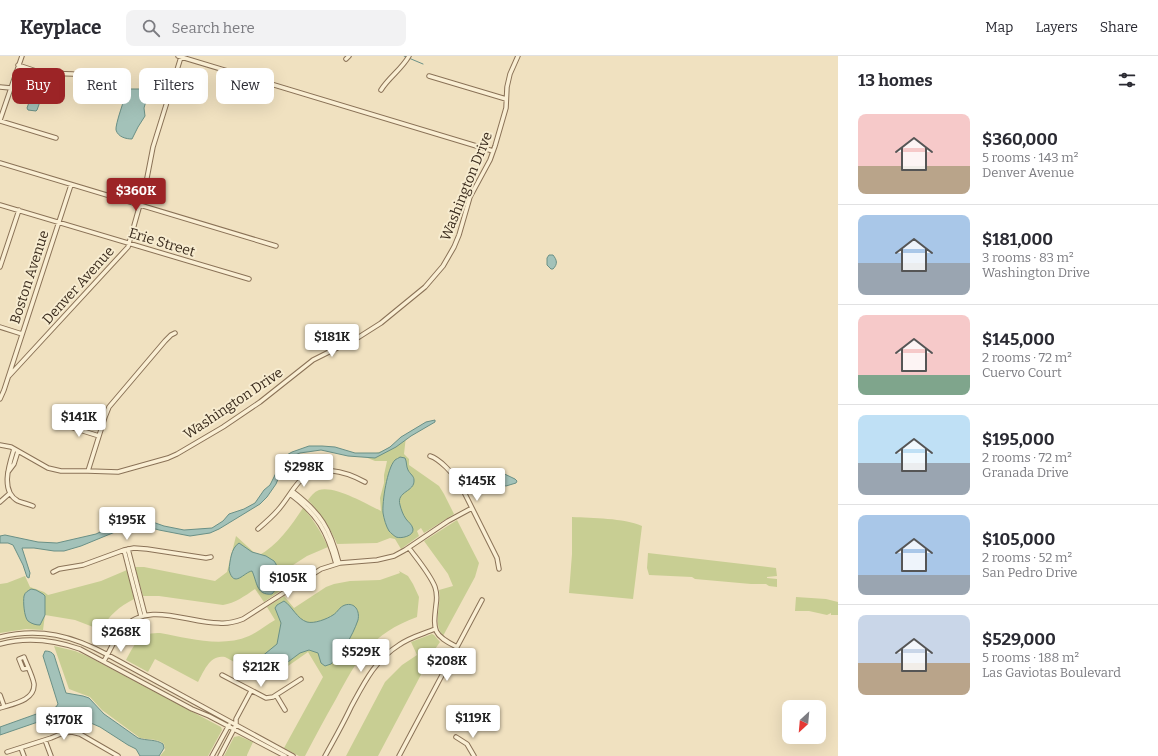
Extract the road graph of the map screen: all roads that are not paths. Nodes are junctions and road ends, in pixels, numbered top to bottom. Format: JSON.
{"nodes":[{"id":1,"x":22,"y":56,"type":"edge"},
{"id":2,"x":179,"y":56,"type":"edge"},
{"id":3,"x":409,"y":56,"type":"edge"},
{"id":4,"x":518,"y":56,"type":"edge"},
{"id":5,"x":18,"y":65,"type":"junction"},
{"id":6,"x":73,"y":74,"type":"edge"},
{"id":7,"x":429,"y":76,"type":"dead end"},
{"id":8,"x":0,"y":87,"type":"edge"},
{"id":9,"x":11,"y":88,"type":"junction"},
{"id":10,"x":381,"y":90,"type":"dead end"},
{"id":11,"x":506,"y":99,"type":"junction"},
{"id":12,"x":0,"y":120,"type":"edge"},
{"id":13,"x":56,"y":138,"type":"dead end"},
{"id":14,"x":493,"y":151,"type":"junction"},
{"id":15,"x":0,"y":164,"type":"edge"},
{"id":16,"x":71,"y":185,"type":"junction"},
{"id":17,"x":0,"y":205,"type":"edge"},
{"id":18,"x":139,"y":205,"type":"junction"},
{"id":19,"x":18,"y":210,"type":"junction"},
{"id":20,"x":59,"y":222,"type":"junction"},
{"id":21,"x":129,"y":243,"type":"junction"},
{"id":22,"x":276,"y":246,"type":"dead end"},
{"id":23,"x":0,"y":267,"type":"edge"},
{"id":24,"x":249,"y":279,"type":"dead end"},
{"id":25,"x":0,"y":327,"type":"edge"},
{"id":26,"x":175,"y":333,"type":"dead end"},
{"id":27,"x":22,"y":334,"type":"junction"},
{"id":28,"x":9,"y":376,"type":"junction"},
{"id":29,"x":0,"y":399,"type":"edge"},
{"id":30,"x":59,"y":426,"type":"dead end"},
{"id":31,"x":99,"y":436,"type":"junction"},
{"id":32,"x":0,"y":445,"type":"edge"},
{"id":33,"x":16,"y":450,"type":"junction"},
{"id":34,"x":430,"y":456,"type":"dead end"},
{"id":35,"x":88,"y":471,"type":"junction"},
{"id":36,"x":365,"y":482,"type":"dead end"},
{"id":37,"x":291,"y":493,"type":"junction"},
{"id":38,"x":9,"y":494,"type":"junction"},
{"id":39,"x":0,"y":502,"type":"edge"},
{"id":40,"x":33,"y":506,"type":"dead end"},
{"id":41,"x":472,"y":508,"type":"junction"},
{"id":42,"x":258,"y":529,"type":"dead end"},
{"id":43,"x":409,"y":548,"type":"junction"},
{"id":44,"x":126,"y":550,"type":"junction"},
{"id":45,"x":211,"y":557,"type":"dead end"},
{"id":46,"x":338,"y":563,"type":"junction"},
{"id":47,"x":499,"y":569,"type":"dead end"},
{"id":48,"x":53,"y":572,"type":"dead end"},
{"id":49,"x":482,"y":600,"type":"dead end"},
{"id":50,"x":143,"y":615,"type":"junction"},
{"id":51,"x":435,"y":629,"type":"junction"},
{"id":52,"x":0,"y":637,"type":"edge"},
{"id":53,"x":0,"y":644,"type":"edge"},
{"id":54,"x":457,"y":647,"type":"junction"},
{"id":55,"x":108,"y":655,"type":"junction"},
{"id":56,"x":104,"y":661,"type":"junction"},
{"id":57,"x":28,"y":668,"type":"dead end"},
{"id":58,"x":222,"y":675,"type":"dead end"},
{"id":59,"x":301,"y":679,"type":"dead end"},
{"id":60,"x":251,"y":691,"type":"junction"},
{"id":61,"x":0,"y":695,"type":"edge"},
{"id":62,"x":276,"y":695,"type":"junction"},
{"id":63,"x":2,"y":707,"type":"edge"},
{"id":64,"x":285,"y":710,"type":"dead end"},
{"id":65,"x":236,"y":720,"type":"junction"},
{"id":66,"x":229,"y":724,"type":"junction"},
{"id":67,"x":235,"y":727,"type":"junction"},
{"id":68,"x":456,"y":737,"type":"dead end"},
{"id":69,"x":45,"y":740,"type":"junction"},
{"id":70,"x":21,"y":748,"type":"junction"},
{"id":71,"x":7,"y":752,"type":"dead end"},
{"id":72,"x":24,"y":756,"type":"edge"},
{"id":73,"x":51,"y":756,"type":"edge"},
{"id":74,"x":118,"y":756,"type":"edge"},
{"id":75,"x":212,"y":756,"type":"edge"},
{"id":76,"x":220,"y":756,"type":"edge"},
{"id":77,"x":285,"y":756,"type":"edge"},
{"id":78,"x":293,"y":756,"type":"edge"},
{"id":79,"x":325,"y":756,"type":"edge"},
{"id":80,"x":399,"y":756,"type":"edge"},
{"id":81,"x":474,"y":756,"type":"edge"}],
"edges":[{"from":1,"to":5,"type":"street"},
{"from":2,"to":14,"type":"street"},
{"from":2,"to":18,"type":"street","name":"Denver Avenue"},
{"from":3,"to":10,"type":"street"},
{"from":4,"to":11,"type":"street","name":"Washington Drive"},
{"from":5,"to":6,"type":"street"},
{"from":5,"to":9,"type":"street"},
{"from":7,"to":11,"type":"street"},
{"from":8,"to":9,"type":"street"},
{"from":9,"to":12,"type":"street"},
{"from":11,"to":14,"type":"street","name":"Washington Drive"},
{"from":12,"to":13,"type":"street"},
{"from":14,"to":35,"type":"street","name":"Washington Drive"},
{"from":15,"to":16,"type":"street"},
{"from":16,"to":18,"type":"street"},
{"from":16,"to":20,"type":"street","name":"Boston Avenue"},
{"from":17,"to":19,"type":"street","name":"Erie Street"},
{"from":18,"to":21,"type":"street","name":"Denver Avenue"},
{"from":18,"to":22,"type":"street"},
{"from":19,"to":20,"type":"street","name":"Erie Street"},
{"from":19,"to":23,"type":"street"},
{"from":20,"to":21,"type":"street","name":"Erie Street"},
{"from":20,"to":27,"type":"street","name":"Boston Avenue"},
{"from":21,"to":24,"type":"street","name":"Erie Street"},
{"from":21,"to":28,"type":"street","name":"Denver Avenue"},
{"from":25,"to":27,"type":"street"},
{"from":26,"to":31,"type":"street"},
{"from":27,"to":28,"type":"street","name":"Boston Avenue"},
{"from":28,"to":29,"type":"street","name":"Boston Avenue"},
{"from":30,"to":31,"type":"street"},
{"from":31,"to":35,"type":"street"},
{"from":32,"to":33,"type":"street","name":"Washington Drive"},
{"from":33,"to":35,"type":"street","name":"Washington Drive"},
{"from":33,"to":38,"type":"street"},
{"from":34,"to":41,"type":"street"},
{"from":36,"to":37,"type":"street"},
{"from":37,"to":42,"type":"street"},
{"from":37,"to":46,"type":"street"},
{"from":38,"to":39,"type":"street"},
{"from":38,"to":40,"type":"street"},
{"from":41,"to":43,"type":"street"},
{"from":41,"to":47,"type":"street"},
{"from":43,"to":46,"type":"street"},
{"from":43,"to":51,"type":"street"},
{"from":44,"to":45,"type":"street"},
{"from":44,"to":48,"type":"street"},
{"from":44,"to":50,"type":"street"},
{"from":46,"to":50,"type":"street"},
{"from":49,"to":54,"type":"street"},
{"from":50,"to":55,"type":"street"},
{"from":51,"to":54,"type":"street"},
{"from":51,"to":79,"type":"street"},
{"from":52,"to":55,"type":"street"},
{"from":53,"to":56,"type":"street"},
{"from":54,"to":80,"type":"street"},
{"from":55,"to":56,"type":"street"},
{"from":55,"to":66,"type":"street"},
{"from":56,"to":66,"type":"street"},
{"from":57,"to":63,"type":"street"},
{"from":58,"to":60,"type":"street"},
{"from":59,"to":62,"type":"street"},
{"from":60,"to":62,"type":"street"},
{"from":60,"to":65,"type":"street"},
{"from":61,"to":63,"type":"street"},
{"from":62,"to":64,"type":"street"},
{"from":65,"to":66,"type":"street"},
{"from":65,"to":67,"type":"street"},
{"from":66,"to":67,"type":"street"},
{"from":66,"to":75,"type":"street"},
{"from":67,"to":76,"type":"street"},
{"from":67,"to":77,"type":"street"},
{"from":67,"to":78,"type":"street"},
{"from":68,"to":81,"type":"street"},
{"from":69,"to":70,"type":"street"},
{"from":69,"to":73,"type":"street"},
{"from":69,"to":74,"type":"street"},
{"from":70,"to":71,"type":"street"},
{"from":70,"to":72,"type":"street"}]}
